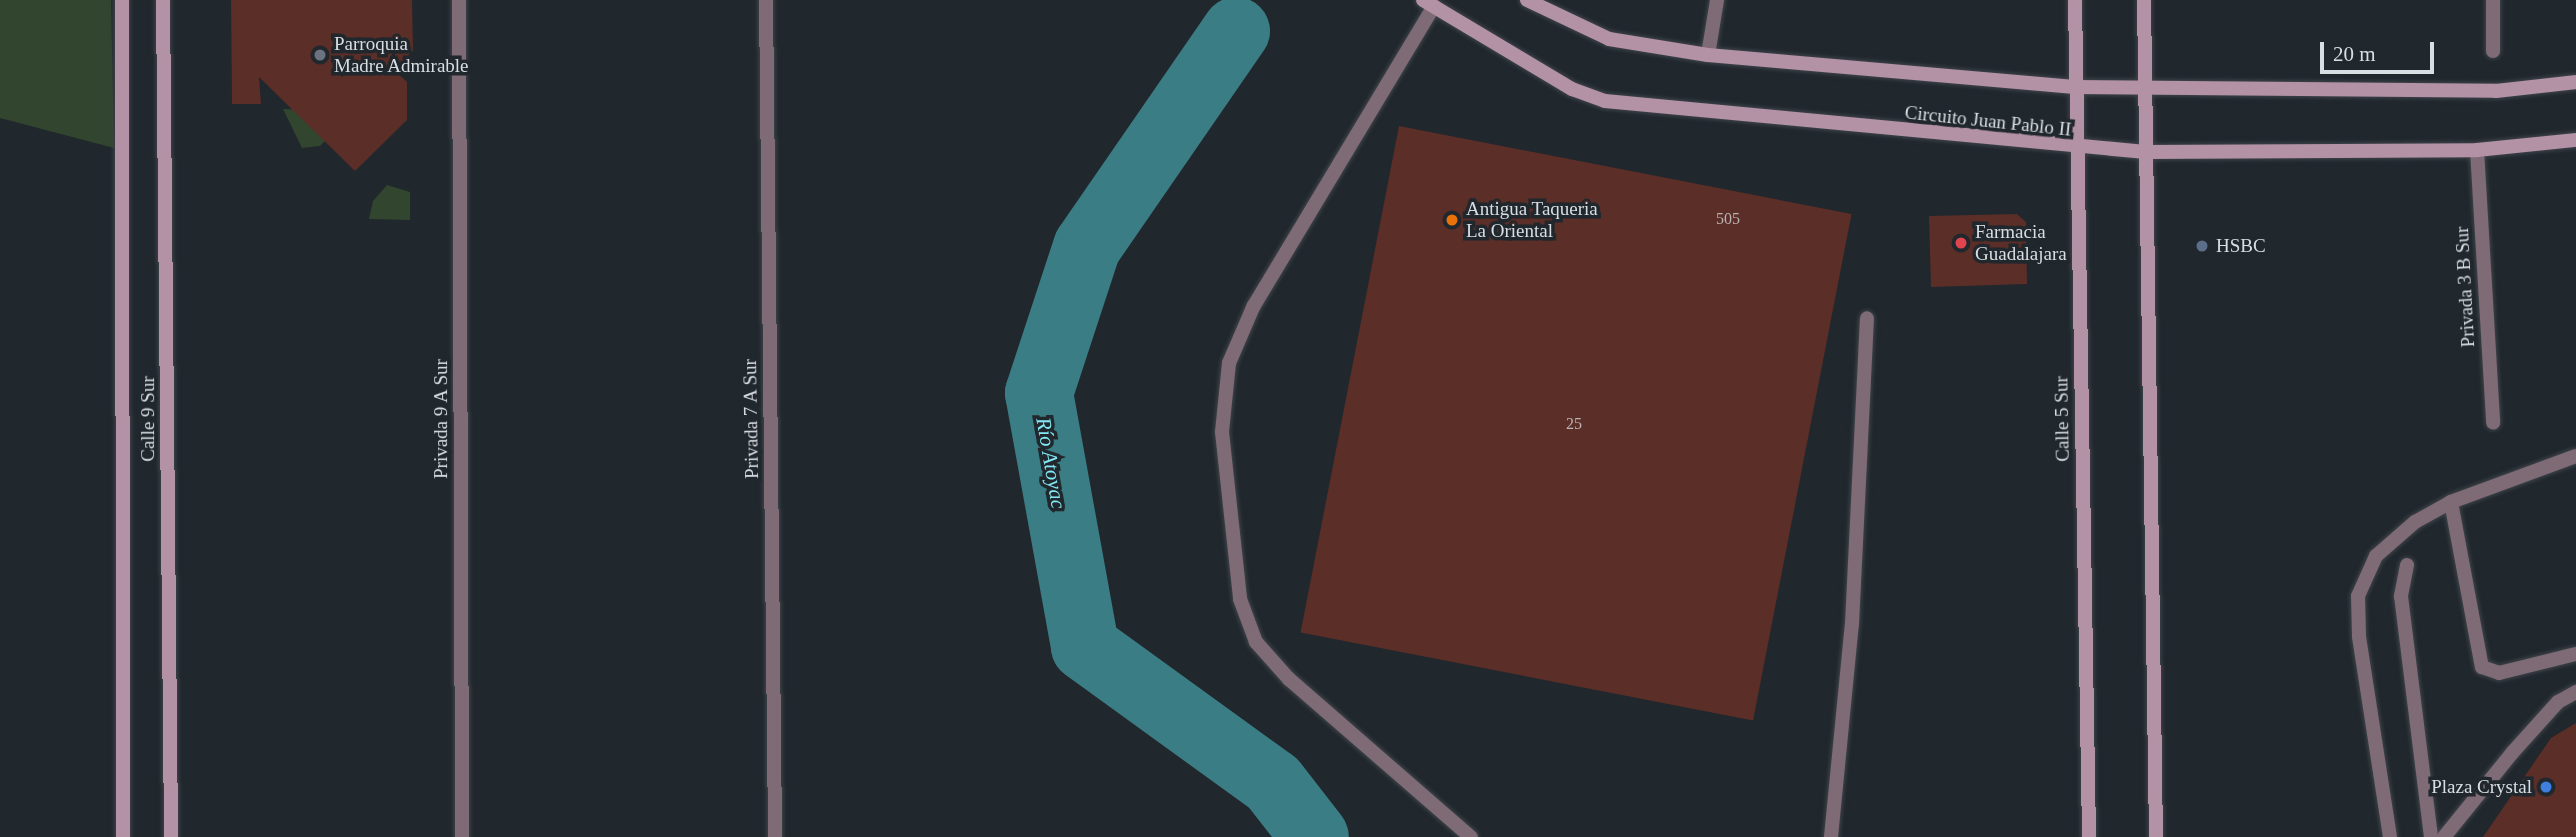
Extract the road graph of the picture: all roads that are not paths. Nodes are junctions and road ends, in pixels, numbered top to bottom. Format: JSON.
{"nodes":[{"id":1,"x":122,"y":0,"type":"edge"},
{"id":2,"x":163,"y":0,"type":"edge"},
{"id":3,"x":458,"y":0,"type":"edge"},
{"id":4,"x":766,"y":0,"type":"edge"},
{"id":5,"x":1527,"y":0,"type":"edge"},
{"id":6,"x":1717,"y":0,"type":"edge"},
{"id":7,"x":2076,"y":0,"type":"edge"},
{"id":8,"x":2144,"y":0,"type":"edge"},
{"id":9,"x":2493,"y":0,"type":"edge"},
{"id":10,"x":1428,"y":3,"type":"edge"},
{"id":11,"x":2493,"y":51,"type":"dead end"},
{"id":12,"x":1708,"y":55,"type":"junction"},
{"id":13,"x":2576,"y":82,"type":"edge"},
{"id":14,"x":2075,"y":87,"type":"junction"},
{"id":15,"x":2144,"y":91,"type":"junction"},
{"id":16,"x":2576,"y":140,"type":"edge"},
{"id":17,"x":2076,"y":149,"type":"junction"},
{"id":18,"x":2477,"y":150,"type":"junction"},
{"id":19,"x":2146,"y":152,"type":"junction"},
{"id":20,"x":1867,"y":318,"type":"dead end"},
{"id":21,"x":2493,"y":423,"type":"dead end"},
{"id":22,"x":2576,"y":456,"type":"edge"},
{"id":23,"x":2451,"y":502,"type":"junction"},
{"id":24,"x":2407,"y":565,"type":"dead end"},
{"id":25,"x":2576,"y":654,"type":"edge"},
{"id":26,"x":2576,"y":692,"type":"edge"},
{"id":27,"x":123,"y":837,"type":"edge"},
{"id":28,"x":170,"y":837,"type":"edge"},
{"id":29,"x":462,"y":837,"type":"edge"},
{"id":30,"x":775,"y":837,"type":"edge"},
{"id":31,"x":1471,"y":837,"type":"edge"},
{"id":32,"x":1831,"y":837,"type":"edge"},
{"id":33,"x":2090,"y":837,"type":"edge"},
{"id":34,"x":2156,"y":837,"type":"edge"},
{"id":35,"x":2390,"y":837,"type":"edge"},
{"id":36,"x":2431,"y":837,"type":"edge"},
{"id":37,"x":2444,"y":837,"type":"edge"}],
"edges":[{"from":1,"to":27,"type":"main road","name":"Calle 9 Sur"},
{"from":2,"to":28,"type":"main road","name":"Calle 9 Sur"},
{"from":3,"to":29,"type":"street","name":"Privada 9 A Sur"},
{"from":4,"to":30,"type":"street","name":"Privada 7 A Sur"},
{"from":5,"to":12,"type":"main road","name":"Circuito Juan Pablo II"},
{"from":6,"to":12,"type":"street"},
{"from":7,"to":14,"type":"main road","name":"Calle 5 Sur"},
{"from":8,"to":15,"type":"main road"},
{"from":9,"to":11,"type":"street"},
{"from":10,"to":17,"type":"main road","name":"Circuito Juan Pablo II"},
{"from":10,"to":31,"type":"street"},
{"from":12,"to":14,"type":"main road","name":"Circuito Juan Pablo II"},
{"from":13,"to":15,"type":"main road","name":"Circuito Juan Pablo II"},
{"from":14,"to":15,"type":"main road","name":"Circuito Juan Pablo II"},
{"from":14,"to":17,"type":"main road","name":"Calle 5 Sur"},
{"from":15,"to":19,"type":"main road"},
{"from":16,"to":18,"type":"main road","name":"Circuito Juan Pablo II"},
{"from":17,"to":19,"type":"main road","name":"Circuito Juan Pablo II"},
{"from":17,"to":33,"type":"main road","name":"Calle 5 Sur"},
{"from":18,"to":19,"type":"main road","name":"Circuito Juan Pablo II"},
{"from":18,"to":21,"type":"street","name":"Privada 3 B Sur"},
{"from":19,"to":34,"type":"main road"},
{"from":20,"to":32,"type":"street"},
{"from":22,"to":23,"type":"street"},
{"from":23,"to":25,"type":"street"},
{"from":23,"to":35,"type":"street"},
{"from":24,"to":36,"type":"street"},
{"from":26,"to":37,"type":"street"}]}
